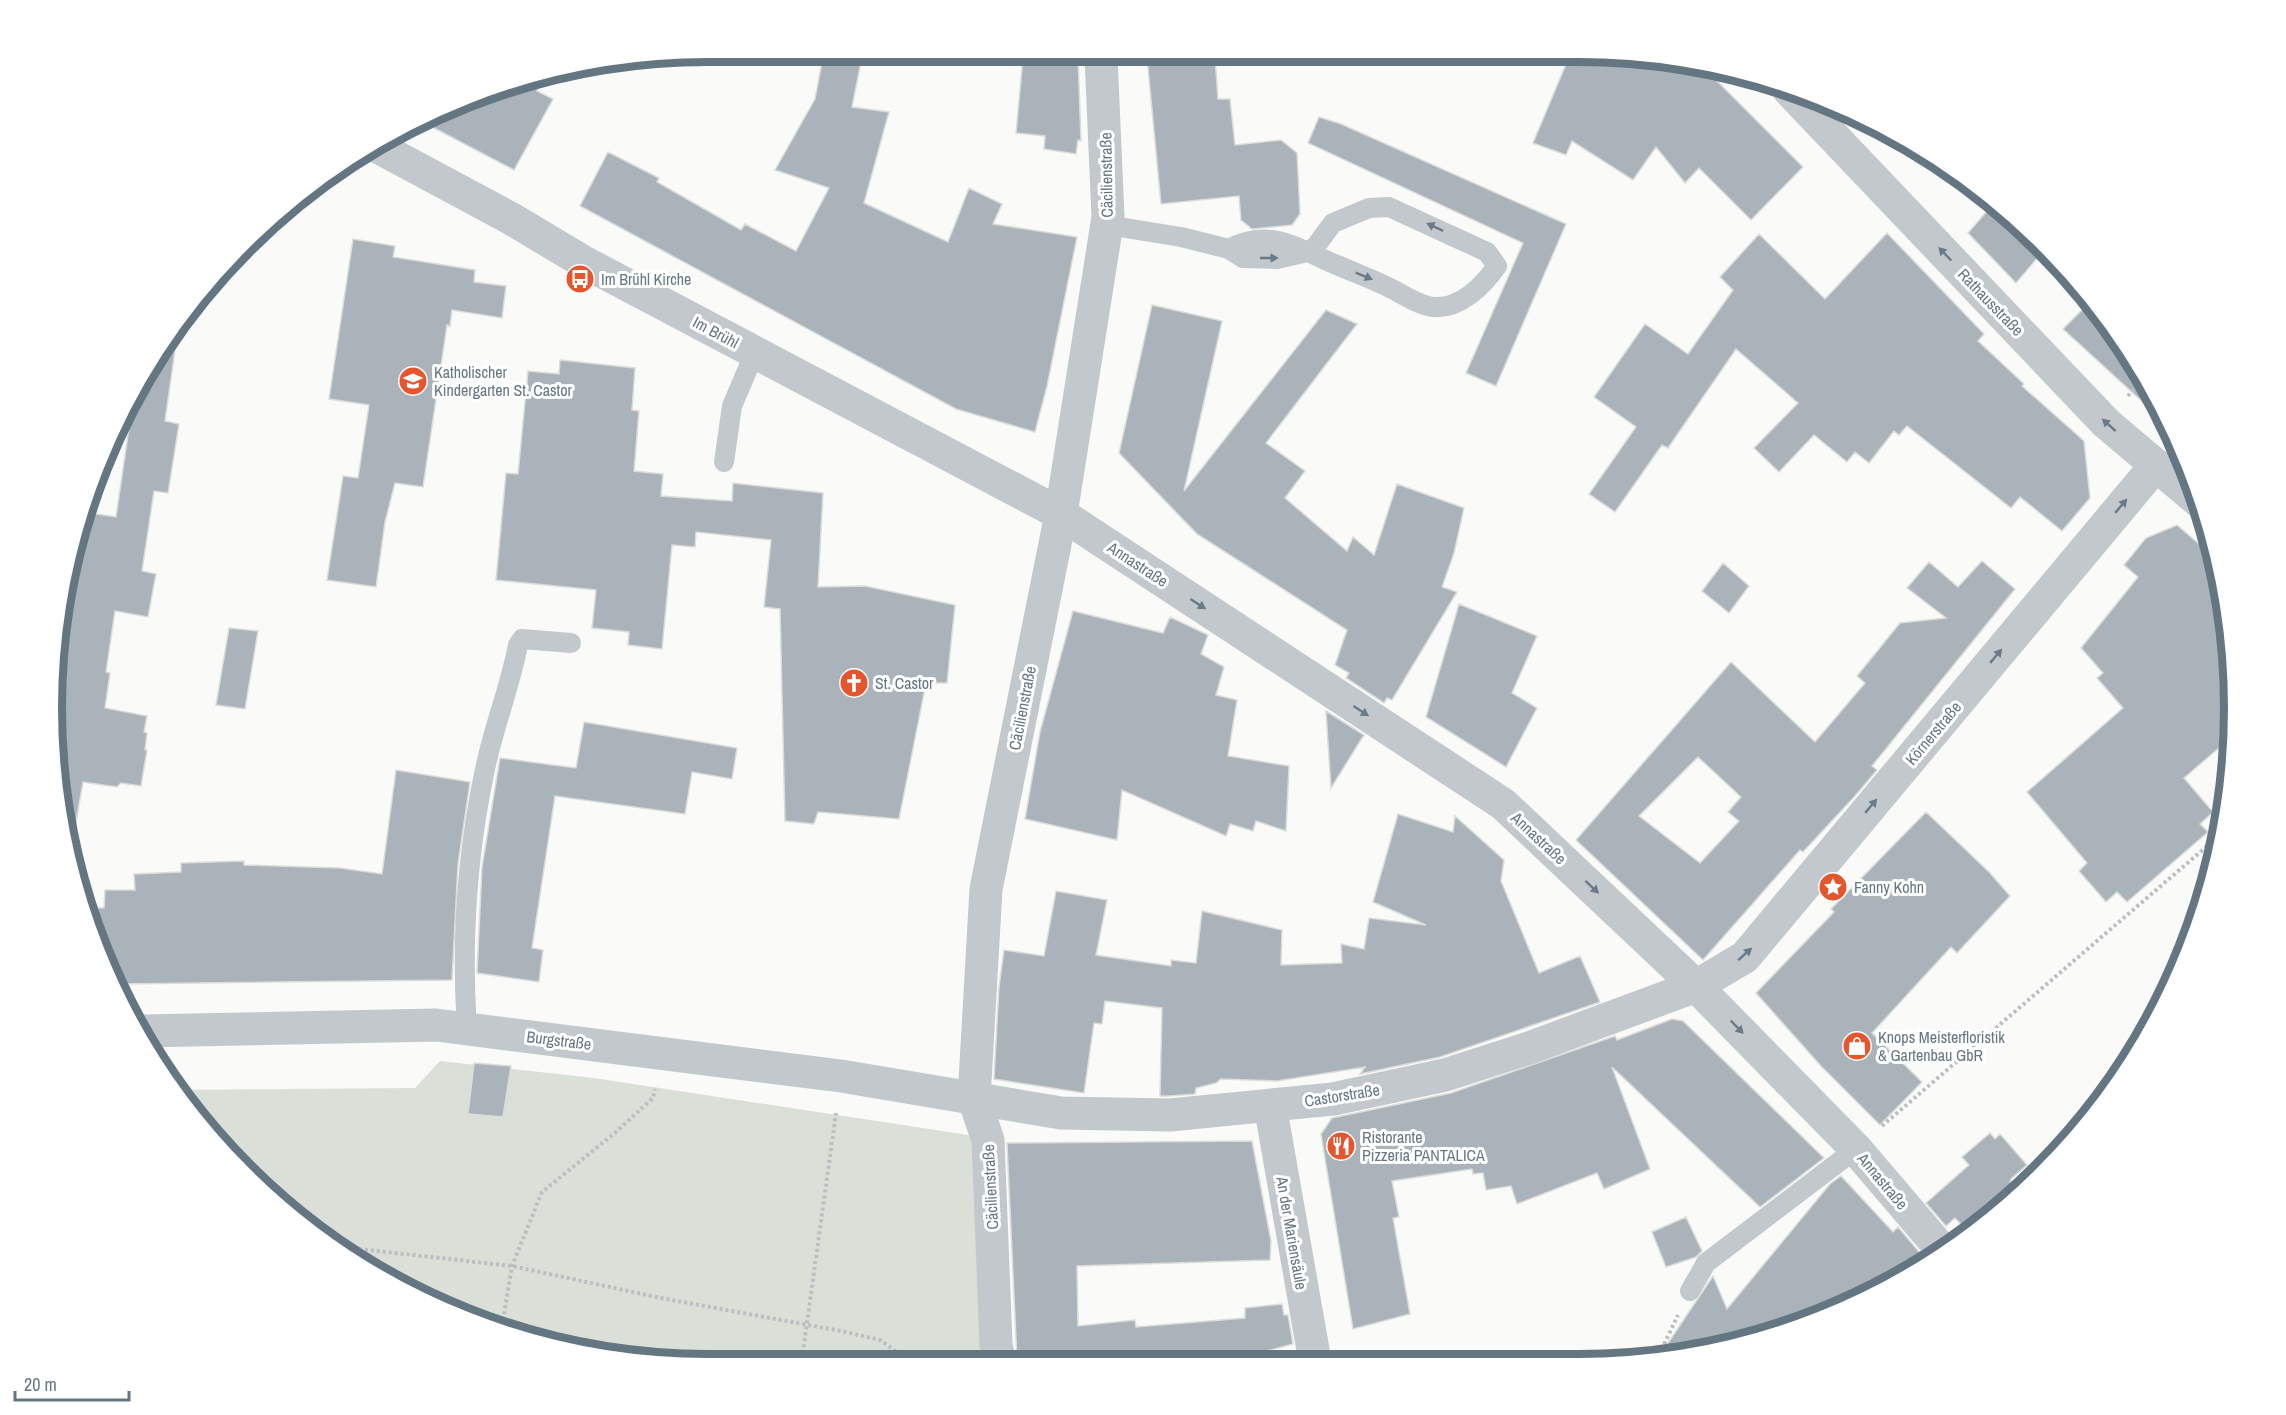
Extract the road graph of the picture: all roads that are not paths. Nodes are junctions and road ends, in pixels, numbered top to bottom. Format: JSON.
{"nodes":[{"id":1,"x":1102,"y":62,"type":"edge"},
{"id":2,"x":1800,"y":101,"type":"edge"},
{"id":3,"x":382,"y":149,"type":"edge"},
{"id":4,"x":1107,"y":225,"type":"junction"},
{"id":5,"x":1312,"y":251,"type":"junction"},
{"id":6,"x":755,"y":352,"type":"junction"},
{"id":7,"x":724,"y":462,"type":"dead end"},
{"id":8,"x":2156,"y":465,"type":"junction"},
{"id":9,"x":2187,"y":491,"type":"edge"},
{"id":10,"x":1061,"y":514,"type":"junction"},
{"id":11,"x":571,"y":643,"type":"dead end"},
{"id":12,"x":1696,"y":986,"type":"junction"},
{"id":13,"x":467,"y":1029,"type":"junction"},
{"id":14,"x":149,"y":1031,"type":"edge"},
{"id":15,"x":974,"y":1099,"type":"junction"},
{"id":16,"x":1270,"y":1105,"type":"junction"},
{"id":17,"x":1856,"y":1149,"type":"junction"},
{"id":18,"x":1937,"y":1245,"type":"edge"},
{"id":19,"x":1690,"y":1291,"type":"road end"},
{"id":20,"x":999,"y":1354,"type":"edge"},
{"id":21,"x":1314,"y":1354,"type":"edge"}],
"edges":[{"from":1,"to":4,"type":"street","name":"Cäcilienstraße"},
{"from":8,"to":2,"type":"street","name":"Rathausstraße","one_way":true},
{"from":3,"to":6,"type":"street","name":"Im Brühl"},
{"from":4,"to":5,"type":"lane"},
{"from":4,"to":10,"type":"street","name":"Cäcilienstraße"},
{"from":5,"to":5,"type":"lane","one_way":true},
{"from":6,"to":7,"type":"lane"},
{"from":6,"to":10,"type":"street","name":"Im Brühl"},
{"from":8,"to":9,"type":"street","name":"Rathausstraße"},
{"from":12,"to":8,"type":"street","name":"Körnerstraße","one_way":true},
{"from":10,"to":12,"type":"street","name":"Annastraße","one_way":true},
{"from":10,"to":15,"type":"street","name":"Cäcilienstraße"},
{"from":11,"to":13,"type":"lane"},
{"from":12,"to":16,"type":"street","name":"Castorstraße"},
{"from":12,"to":17,"type":"street","name":"Annastraße","one_way":true},
{"from":13,"to":14,"type":"street","name":"Burgstraße"},
{"from":13,"to":15,"type":"street","name":"Burgstraße"},
{"from":15,"to":16,"type":"street","name":"Castorstraße"},
{"from":15,"to":20,"type":"street","name":"Cäcilienstraße"},
{"from":16,"to":21,"type":"street","name":"An der Mariensäule"},
{"from":17,"to":18,"type":"street","name":"Annastraße"},
{"from":17,"to":19,"type":"lane"}]}
